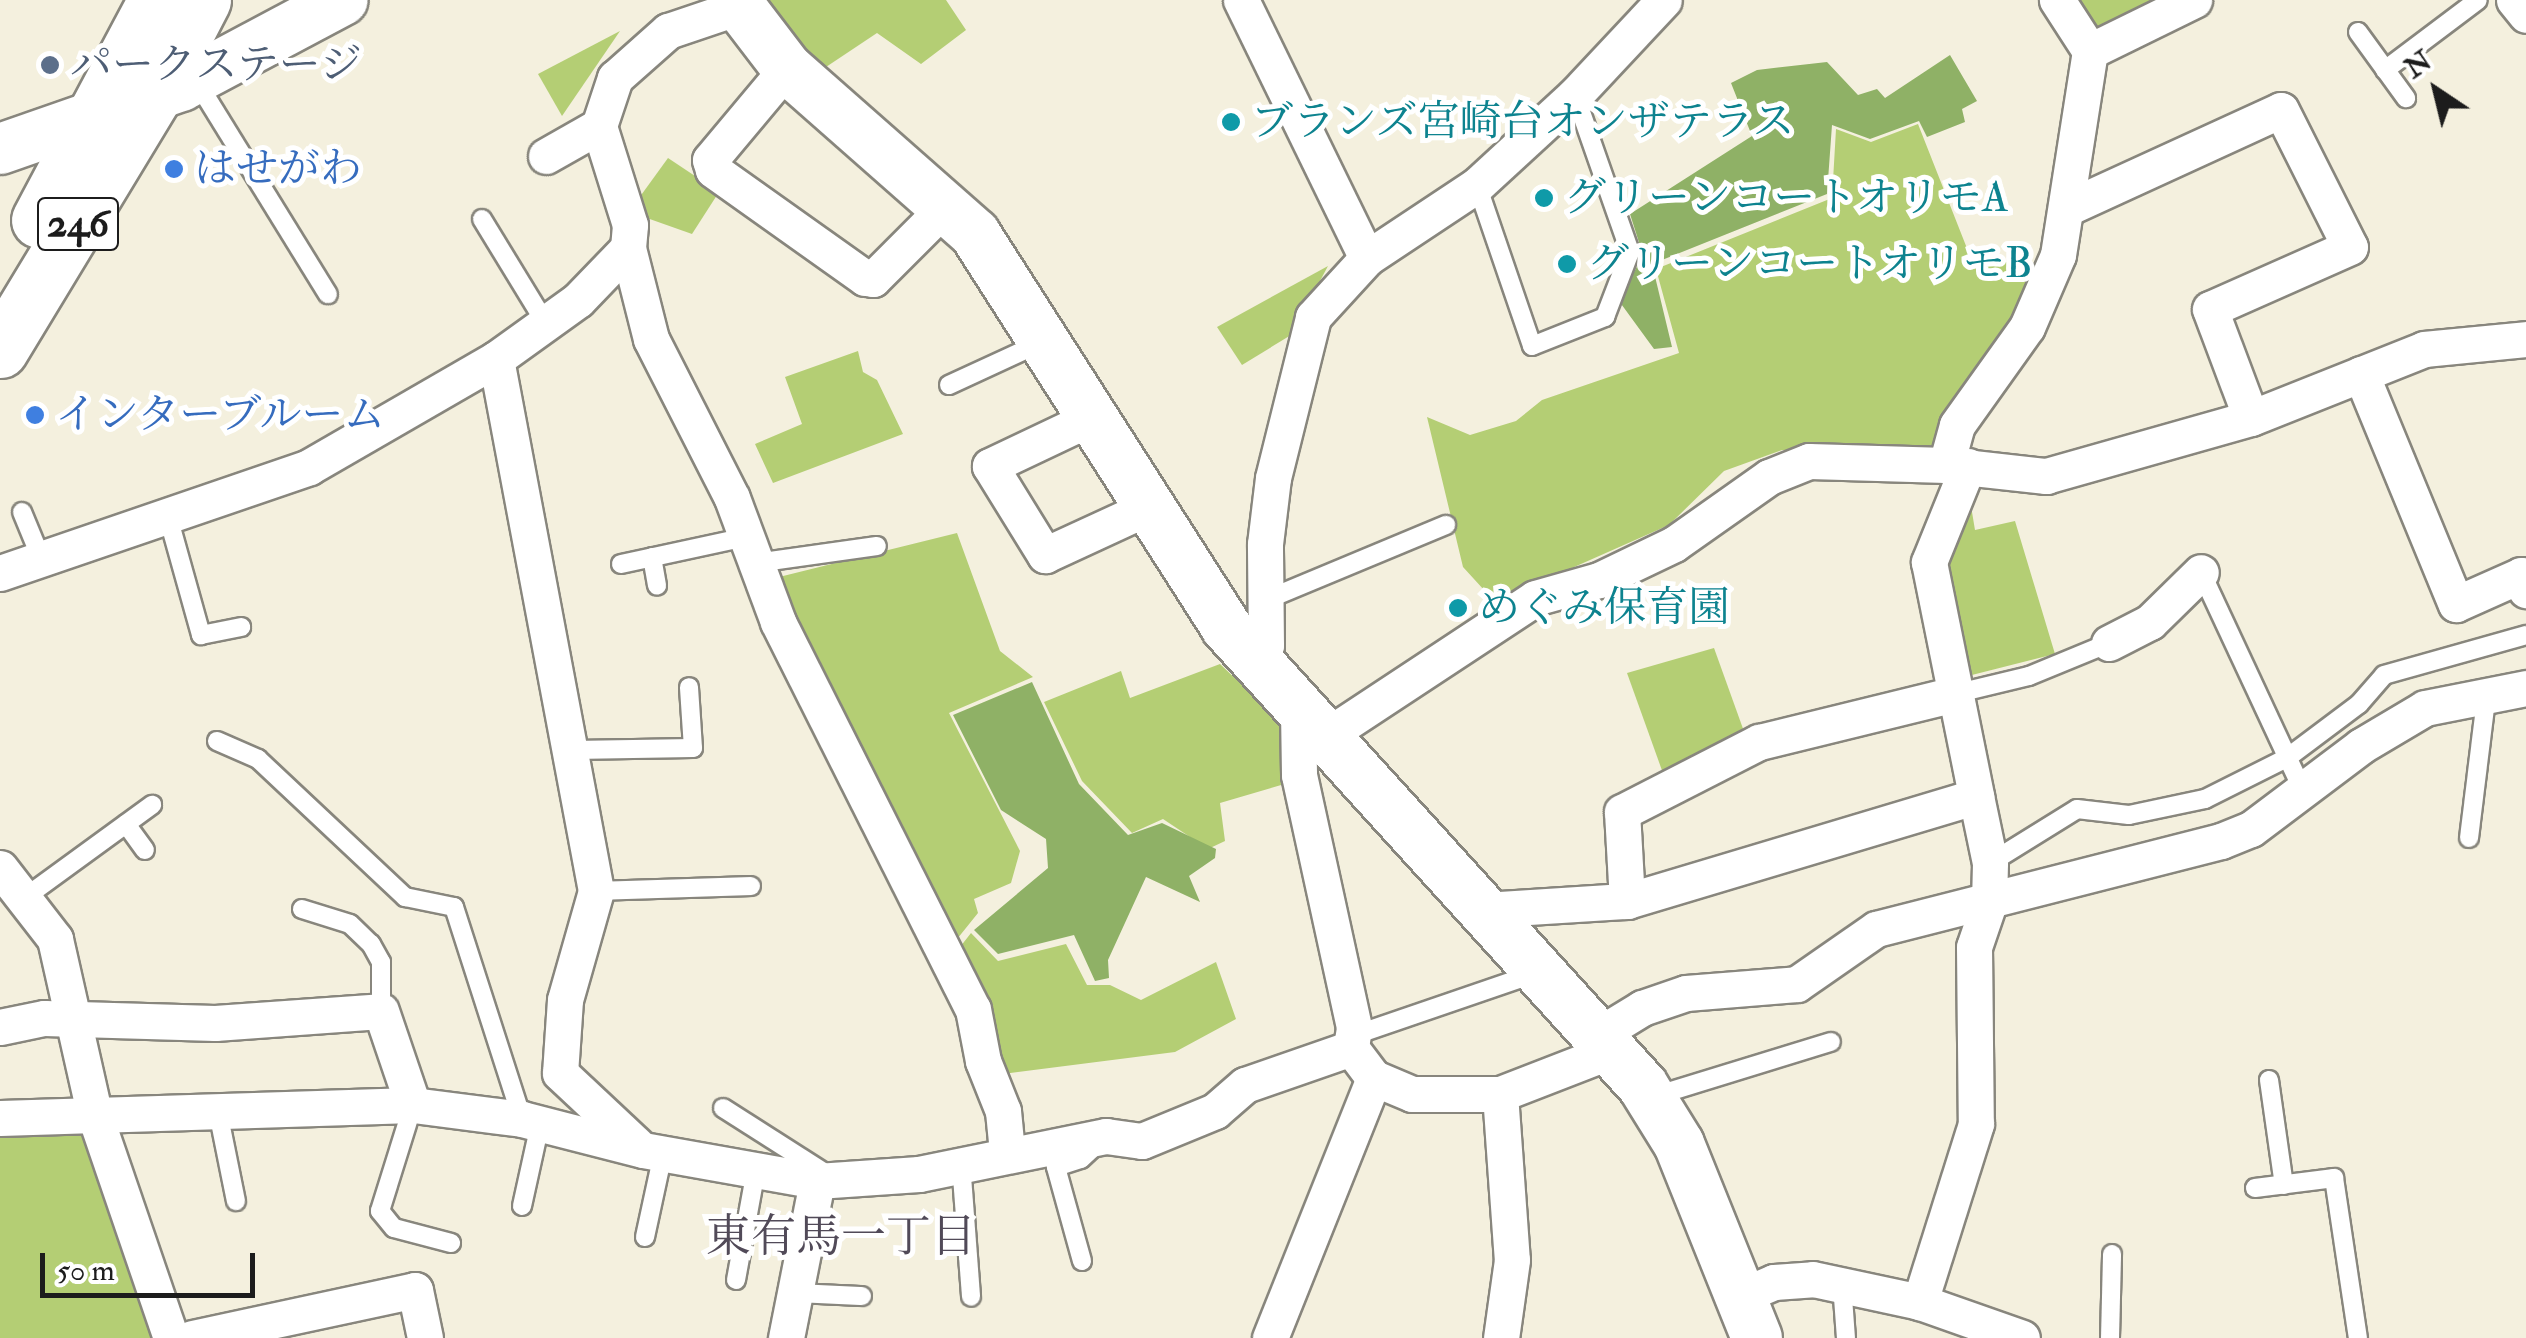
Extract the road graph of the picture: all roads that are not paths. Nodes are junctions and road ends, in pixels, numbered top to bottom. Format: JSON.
{"nodes":[{"id":1,"x":156,"y":0,"type":"edge"},
{"id":2,"x":203,"y":0,"type":"edge"},
{"id":3,"x":343,"y":0,"type":"edge"},
{"id":4,"x":1241,"y":0,"type":"edge"},
{"id":5,"x":1664,"y":0,"type":"edge"},
{"id":6,"x":2057,"y":0,"type":"edge"},
{"id":7,"x":2194,"y":0,"type":"edge"},
{"id":8,"x":2478,"y":0,"type":"edge"},
{"id":9,"x":2514,"y":0,"type":"edge"},
{"id":10,"x":737,"y":4,"type":"edge"},
{"id":11,"x":2526,"y":15,"type":"edge"},
{"id":12,"x":2358,"y":32,"type":"dead end"},
{"id":13,"x":2090,"y":51,"type":"junction"},
{"id":14,"x":788,"y":68,"type":"junction"},
{"id":15,"x":2385,"y":70,"type":"junction"},
{"id":16,"x":174,"y":88,"type":"junction"},
{"id":17,"x":1575,"y":95,"type":"junction"},
{"id":18,"x":2406,"y":98,"type":"dead end"},
{"id":19,"x":94,"y":117,"type":"junction"},
{"id":20,"x":599,"y":126,"type":"junction"},
{"id":21,"x":0,"y":150,"type":"edge"},
{"id":22,"x":546,"y":156,"type":"dead end"},
{"id":23,"x":1477,"y":185,"type":"junction"},
{"id":24,"x":946,"y":206,"type":"junction"},
{"id":25,"x":2067,"y":208,"type":"junction"},
{"id":26,"x":482,"y":219,"type":"dead end"},
{"id":27,"x":628,"y":248,"type":"junction"},
{"id":28,"x":1367,"y":258,"type":"junction"},
{"id":29,"x":0,"y":282,"type":"edge"},
{"id":30,"x":328,"y":294,"type":"dead end"},
{"id":31,"x":546,"y":324,"type":"junction"},
{"id":32,"x":2526,"y":339,"type":"edge"},
{"id":33,"x":1047,"y":340,"type":"junction"},
{"id":34,"x":0,"y":350,"type":"edge"},
{"id":35,"x":496,"y":359,"type":"junction"},
{"id":36,"x":2361,"y":374,"type":"junction"},
{"id":37,"x":950,"y":384,"type":"dead end"},
{"id":38,"x":1092,"y":418,"type":"junction"},
{"id":39,"x":2252,"y":418,"type":"junction"},
{"id":40,"x":1957,"y":466,"type":"junction"},
{"id":41,"x":1149,"y":507,"type":"junction"},
{"id":42,"x":22,"y":512,"type":"dead end"},
{"id":43,"x":167,"y":513,"type":"junction"},
{"id":44,"x":1446,"y":525,"type":"dead end"},
{"id":45,"x":876,"y":546,"type":"dead end"},
{"id":46,"x":751,"y":550,"type":"junction"},
{"id":47,"x":652,"y":557,"type":"junction"},
{"id":48,"x":41,"y":558,"type":"junction"},
{"id":49,"x":621,"y":564,"type":"dead end"},
{"id":50,"x":2201,"y":572,"type":"joint"},
{"id":51,"x":0,"y":573,"type":"edge"},
{"id":52,"x":657,"y":586,"type":"dead end"},
{"id":53,"x":2526,"y":590,"type":"edge"},
{"id":54,"x":1268,"y":599,"type":"junction"},
{"id":55,"x":241,"y":626,"type":"dead end"},
{"id":56,"x":2526,"y":635,"type":"edge"},
{"id":57,"x":2109,"y":643,"type":"joint"},
{"id":58,"x":1259,"y":668,"type":"junction"},
{"id":59,"x":689,"y":688,"type":"dead end"},
{"id":60,"x":2526,"y":688,"type":"edge"},
{"id":61,"x":2487,"y":692,"type":"junction"},
{"id":62,"x":1954,"y":694,"type":"junction"},
{"id":63,"x":1312,"y":723,"type":"junction"},
{"id":64,"x":217,"y":742,"type":"dead end"},
{"id":65,"x":573,"y":750,"type":"junction"},
{"id":66,"x":2287,"y":758,"type":"junction"},
{"id":67,"x":2303,"y":791,"type":"junction"},
{"id":68,"x":1976,"y":796,"type":"junction"},
{"id":69,"x":152,"y":805,"type":"dead end"},
{"id":70,"x":126,"y":824,"type":"junction"},
{"id":71,"x":2468,"y":838,"type":"dead end"},
{"id":72,"x":144,"y":850,"type":"dead end"},
{"id":73,"x":1990,"y":864,"type":"junction"},
{"id":74,"x":0,"y":868,"type":"edge"},
{"id":75,"x":751,"y":886,"type":"dead end"},
{"id":76,"x":596,"y":891,"type":"junction"},
{"id":77,"x":27,"y":896,"type":"junction"},
{"id":78,"x":1628,"y":900,"type":"junction"},
{"id":79,"x":1988,"y":903,"type":"junction"},
{"id":80,"x":302,"y":910,"type":"dead end"},
{"id":81,"x":1482,"y":910,"type":"junction"},
{"id":82,"x":1538,"y":972,"type":"junction"},
{"id":83,"x":381,"y":1011,"type":"junction"},
{"id":84,"x":77,"y":1019,"type":"junction"},
{"id":85,"x":0,"y":1027,"type":"edge"},
{"id":86,"x":1351,"y":1042,"type":"junction"},
{"id":87,"x":1831,"y":1042,"type":"dead end"},
{"id":88,"x":1605,"y":1043,"type":"junction"},
{"id":89,"x":1374,"y":1078,"type":"junction"},
{"id":90,"x":2269,"y":1080,"type":"dead end"},
{"id":91,"x":1500,"y":1094,"type":"junction"},
{"id":92,"x":1650,"y":1097,"type":"junction"},
{"id":93,"x":413,"y":1105,"type":"junction"},
{"id":94,"x":722,"y":1108,"type":"dead end"},
{"id":95,"x":218,"y":1112,"type":"junction"},
{"id":96,"x":95,"y":1116,"type":"junction"},
{"id":97,"x":0,"y":1118,"type":"edge"},
{"id":98,"x":531,"y":1122,"type":"junction"},
{"id":99,"x":1106,"y":1136,"type":"junction"},
{"id":100,"x":653,"y":1152,"type":"junction"},
{"id":101,"x":1007,"y":1152,"type":"junction"},
{"id":102,"x":961,"y":1163,"type":"junction"},
{"id":103,"x":756,"y":1170,"type":"junction"},
{"id":104,"x":825,"y":1180,"type":"junction"},
{"id":105,"x":2284,"y":1184,"type":"junction"},
{"id":106,"x":2255,"y":1188,"type":"dead end"},
{"id":107,"x":236,"y":1201,"type":"dead end"},
{"id":108,"x":522,"y":1206,"type":"dead end"},
{"id":109,"x":644,"y":1237,"type":"dead end"},
{"id":110,"x":451,"y":1243,"type":"dead end"},
{"id":111,"x":2112,"y":1254,"type":"dead end"},
{"id":112,"x":1082,"y":1261,"type":"dead end"},
{"id":113,"x":736,"y":1280,"type":"dead end"},
{"id":114,"x":1842,"y":1284,"type":"junction"},
{"id":115,"x":795,"y":1293,"type":"junction"},
{"id":116,"x":862,"y":1296,"type":"dead end"},
{"id":117,"x":971,"y":1297,"type":"dead end"},
{"id":118,"x":1920,"y":1302,"type":"junction"},
{"id":119,"x":1749,"y":1317,"type":"edge"},
{"id":120,"x":1281,"y":1333,"type":"edge"},
{"id":121,"x":171,"y":1338,"type":"edge"},
{"id":122,"x":192,"y":1338,"type":"edge"},
{"id":123,"x":425,"y":1338,"type":"edge"},
{"id":124,"x":786,"y":1338,"type":"edge"},
{"id":125,"x":1502,"y":1338,"type":"edge"},
{"id":126,"x":1846,"y":1338,"type":"edge"},
{"id":127,"x":2022,"y":1338,"type":"edge"},
{"id":128,"x":2110,"y":1338,"type":"edge"},
{"id":129,"x":2358,"y":1338,"type":"edge"}],
"edges":[{"from":1,"to":19,"type":"highway","number":"246"},
{"from":2,"to":16,"type":"highway","number":"246"},
{"from":3,"to":16,"type":"street"},
{"from":4,"to":28,"type":"street"},
{"from":5,"to":17,"type":"street"},
{"from":6,"to":13,"type":"street"},
{"from":7,"to":13,"type":"street"},
{"from":8,"to":15,"type":"lane"},
{"from":9,"to":11,"type":"street"},
{"from":10,"to":14,"type":"street"},
{"from":10,"to":20,"type":"street"},
{"from":12,"to":15,"type":"lane"},
{"from":13,"to":25,"type":"street"},
{"from":14,"to":24,"type":"street"},
{"from":14,"to":24,"type":"street"},
{"from":15,"to":18,"type":"lane"},
{"from":16,"to":19,"type":"street"},
{"from":16,"to":30,"type":"lane"},
{"from":16,"to":34,"type":"highway","number":"246"},
{"from":17,"to":23,"type":"street"},
{"from":17,"to":23,"type":"lane"},
{"from":19,"to":21,"type":"street"},
{"from":19,"to":29,"type":"highway","number":"246"},
{"from":20,"to":22,"type":"street"},
{"from":20,"to":27,"type":"street"},
{"from":23,"to":28,"type":"street"},
{"from":24,"to":33,"type":"street"},
{"from":25,"to":39,"type":"street"},
{"from":25,"to":40,"type":"street"},
{"from":26,"to":31,"type":"lane"},
{"from":27,"to":31,"type":"street"},
{"from":27,"to":46,"type":"street"},
{"from":28,"to":54,"type":"street"},
{"from":31,"to":35,"type":"street"},
{"from":32,"to":36,"type":"street"},
{"from":33,"to":37,"type":"lane"},
{"from":33,"to":38,"type":"street"},
{"from":35,"to":43,"type":"street"},
{"from":35,"to":65,"type":"street"},
{"from":36,"to":39,"type":"street"},
{"from":36,"to":53,"type":"street"},
{"from":38,"to":41,"type":"street"},
{"from":38,"to":41,"type":"street"},
{"from":39,"to":40,"type":"street"},
{"from":40,"to":62,"type":"street"},
{"from":40,"to":63,"type":"street"},
{"from":41,"to":58,"type":"street"},
{"from":42,"to":48,"type":"lane"},
{"from":43,"to":48,"type":"street"},
{"from":43,"to":55,"type":"lane"},
{"from":44,"to":54,"type":"lane"},
{"from":45,"to":46,"type":"lane"},
{"from":46,"to":47,"type":"lane"},
{"from":46,"to":101,"type":"street"},
{"from":47,"to":49,"type":"lane"},
{"from":47,"to":52,"type":"lane"},
{"from":48,"to":51,"type":"street"},
{"from":50,"to":57,"type":"street"},
{"from":50,"to":66,"type":"lane"},
{"from":54,"to":58,"type":"street"},
{"from":56,"to":66,"type":"lane"},
{"from":57,"to":62,"type":"lane"},
{"from":58,"to":63,"type":"street"},
{"from":59,"to":65,"type":"lane"},
{"from":60,"to":61,"type":"street"},
{"from":61,"to":67,"type":"street"},
{"from":61,"to":71,"type":"lane"},
{"from":62,"to":68,"type":"street"},
{"from":62,"to":78,"type":"street"},
{"from":63,"to":81,"type":"street"},
{"from":63,"to":86,"type":"street"},
{"from":64,"to":98,"type":"lane"},
{"from":65,"to":76,"type":"street"},
{"from":66,"to":67,"type":"lane"},
{"from":66,"to":73,"type":"lane"},
{"from":67,"to":79,"type":"street"},
{"from":68,"to":73,"type":"street"},
{"from":68,"to":78,"type":"street"},
{"from":69,"to":70,"type":"lane"},
{"from":70,"to":72,"type":"lane"},
{"from":70,"to":77,"type":"lane"},
{"from":73,"to":79,"type":"street"},
{"from":74,"to":77,"type":"street"},
{"from":75,"to":76,"type":"lane"},
{"from":76,"to":100,"type":"street"},
{"from":77,"to":84,"type":"street"},
{"from":78,"to":81,"type":"street"},
{"from":79,"to":88,"type":"street"},
{"from":79,"to":118,"type":"street"},
{"from":80,"to":83,"type":"lane"},
{"from":81,"to":82,"type":"street"},
{"from":82,"to":86,"type":"lane"},
{"from":82,"to":88,"type":"street"},
{"from":83,"to":84,"type":"street"},
{"from":83,"to":93,"type":"street"},
{"from":84,"to":85,"type":"street"},
{"from":84,"to":96,"type":"street"},
{"from":86,"to":89,"type":"street"},
{"from":86,"to":99,"type":"street"},
{"from":87,"to":92,"type":"lane"},
{"from":88,"to":91,"type":"street"},
{"from":88,"to":92,"type":"street"},
{"from":89,"to":91,"type":"street"},
{"from":89,"to":120,"type":"street"},
{"from":90,"to":105,"type":"lane"},
{"from":91,"to":125,"type":"street"},
{"from":92,"to":119,"type":"street"},
{"from":93,"to":95,"type":"street"},
{"from":93,"to":98,"type":"street"},
{"from":93,"to":110,"type":"lane"},
{"from":94,"to":104,"type":"lane"},
{"from":95,"to":96,"type":"street"},
{"from":95,"to":107,"type":"lane"},
{"from":96,"to":97,"type":"street"},
{"from":96,"to":121,"type":"street"},
{"from":98,"to":100,"type":"street"},
{"from":98,"to":108,"type":"lane"},
{"from":99,"to":101,"type":"street"},
{"from":99,"to":112,"type":"lane"},
{"from":100,"to":103,"type":"street"},
{"from":100,"to":109,"type":"lane"},
{"from":101,"to":102,"type":"street"},
{"from":102,"to":104,"type":"street"},
{"from":102,"to":117,"type":"lane"},
{"from":103,"to":104,"type":"street"},
{"from":103,"to":113,"type":"lane"},
{"from":104,"to":115,"type":"street"},
{"from":105,"to":106,"type":"lane"},
{"from":105,"to":129,"type":"lane"},
{"from":111,"to":128,"type":"lane"},
{"from":114,"to":118,"type":"street"},
{"from":114,"to":119,"type":"street"},
{"from":114,"to":126,"type":"lane"},
{"from":115,"to":116,"type":"lane"},
{"from":115,"to":124,"type":"street"},
{"from":118,"to":127,"type":"street"},
{"from":122,"to":123,"type":"street"}]}
